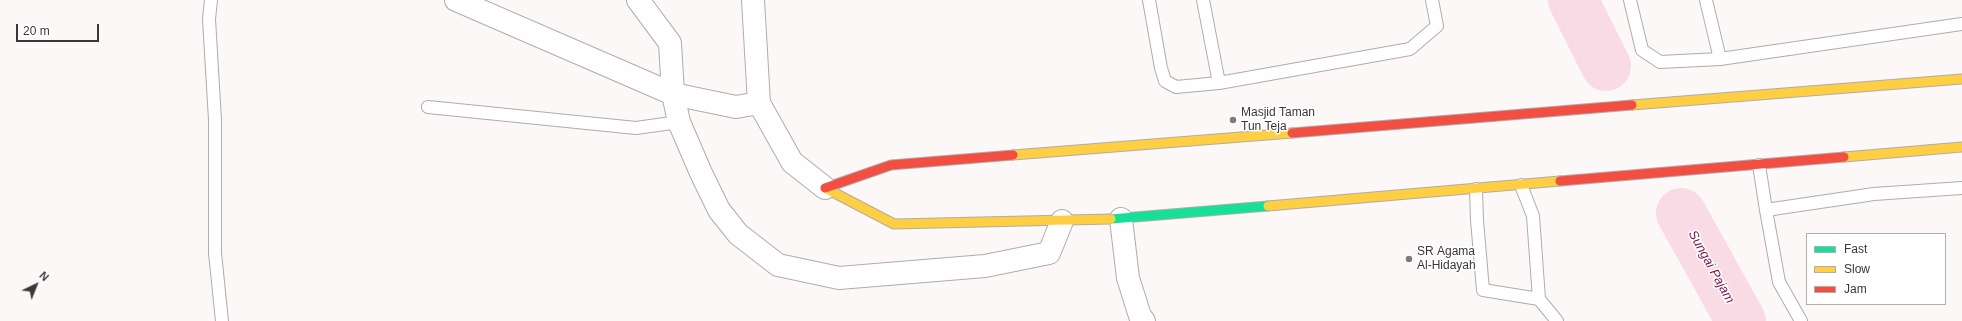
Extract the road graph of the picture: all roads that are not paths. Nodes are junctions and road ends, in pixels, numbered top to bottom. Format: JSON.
{"nodes":[{"id":1,"x":211,"y":0,"type":"edge"},
{"id":2,"x":456,"y":0,"type":"edge"},
{"id":3,"x":638,"y":0,"type":"edge"},
{"id":4,"x":753,"y":0,"type":"edge"},
{"id":5,"x":1149,"y":0,"type":"edge"},
{"id":6,"x":1203,"y":0,"type":"edge"},
{"id":7,"x":1432,"y":0,"type":"edge"},
{"id":8,"x":1630,"y":0,"type":"edge"},
{"id":9,"x":1706,"y":0,"type":"edge"},
{"id":10,"x":1962,"y":24,"type":"edge"},
{"id":11,"x":1720,"y":59,"type":"junction"},
{"id":12,"x":1962,"y":79,"type":"edge"},
{"id":13,"x":1219,"y":83,"type":"junction"},
{"id":14,"x":673,"y":94,"type":"junction"},
{"id":15,"x":759,"y":103,"type":"junction"},
{"id":16,"x":428,"y":107,"type":"dead end"},
{"id":17,"x":679,"y":122,"type":"junction"},
{"id":18,"x":1962,"y":147,"type":"edge"},
{"id":19,"x":1759,"y":164,"type":"junction"},
{"id":20,"x":1521,"y":185,"type":"junction"},
{"id":21,"x":824,"y":188,"type":"junction"},
{"id":22,"x":1962,"y":188,"type":"edge"},
{"id":23,"x":1476,"y":189,"type":"junction"},
{"id":24,"x":1766,"y":210,"type":"junction"},
{"id":25,"x":1121,"y":219,"type":"junction"},
{"id":26,"x":1062,"y":221,"type":"junction"},
{"id":27,"x":1539,"y":299,"type":"junction"},
{"id":28,"x":222,"y":321,"type":"edge"},
{"id":29,"x":1144,"y":321,"type":"edge"},
{"id":30,"x":1557,"y":321,"type":"edge"},
{"id":31,"x":1801,"y":321,"type":"edge"}],
"edges":[{"from":1,"to":28,"type":"lane"},
{"from":2,"to":14,"type":"street"},
{"from":3,"to":14,"type":"street"},
{"from":4,"to":15,"type":"street"},
{"from":5,"to":13,"type":"lane"},
{"from":6,"to":13,"type":"lane"},
{"from":7,"to":13,"type":"lane"},
{"from":8,"to":11,"type":"lane"},
{"from":9,"to":11,"type":"lane"},
{"from":10,"to":11,"type":"lane"},
{"from":12,"to":21,"type":"street"},
{"from":14,"to":15,"type":"street"},
{"from":14,"to":17,"type":"street"},
{"from":15,"to":21,"type":"street"},
{"from":16,"to":17,"type":"lane"},
{"from":17,"to":26,"type":"street"},
{"from":18,"to":19,"type":"street"},
{"from":19,"to":20,"type":"street"},
{"from":19,"to":24,"type":"lane"},
{"from":20,"to":23,"type":"street"},
{"from":20,"to":27,"type":"lane"},
{"from":21,"to":26,"type":"street"},
{"from":22,"to":24,"type":"lane"},
{"from":23,"to":25,"type":"street"},
{"from":23,"to":27,"type":"lane"},
{"from":24,"to":31,"type":"lane"},
{"from":25,"to":26,"type":"street"},
{"from":25,"to":29,"type":"street"},
{"from":27,"to":30,"type":"lane"}]}
